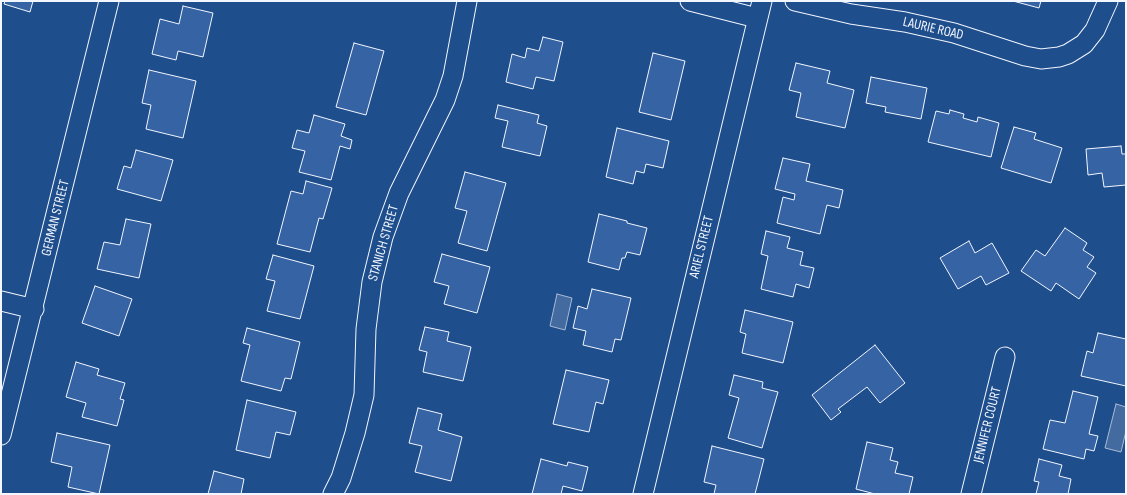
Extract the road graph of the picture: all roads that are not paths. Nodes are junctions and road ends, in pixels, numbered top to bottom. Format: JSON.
{"nodes":[{"id":1,"x":109,"y":1,"type":"edge"},
{"id":2,"x":467,"y":1,"type":"edge"},
{"id":3,"x":690,"y":1,"type":"edge"},
{"id":4,"x":795,"y":1,"type":"edge"},
{"id":5,"x":1108,"y":1,"type":"edge"},
{"id":6,"x":760,"y":10,"type":"edge"},
{"id":7,"x":1,"y":301,"type":"edge"},
{"id":8,"x":34,"y":309,"type":"junction"},
{"id":9,"x":1005,"y":357,"type":"dead end"},
{"id":10,"x":1,"y":435,"type":"edge"},
{"id":11,"x":333,"y":494,"type":"edge"},
{"id":12,"x":643,"y":494,"type":"edge"},
{"id":13,"x":971,"y":494,"type":"edge"}],
"edges":[{"from":1,"to":8,"type":"street","name":"GERMAN STREET"},
{"from":2,"to":11,"type":"street","name":"STANICH STREET"},
{"from":3,"to":6,"type":"street"},
{"from":4,"to":5,"type":"street","name":"LAURIE ROAD"},
{"from":6,"to":12,"type":"street","name":"ARIEL STREET"},
{"from":7,"to":8,"type":"street"},
{"from":8,"to":10,"type":"street","name":"GERMAN STREET"},
{"from":9,"to":13,"type":"street","name":"JENNIFER COURT"}]}
